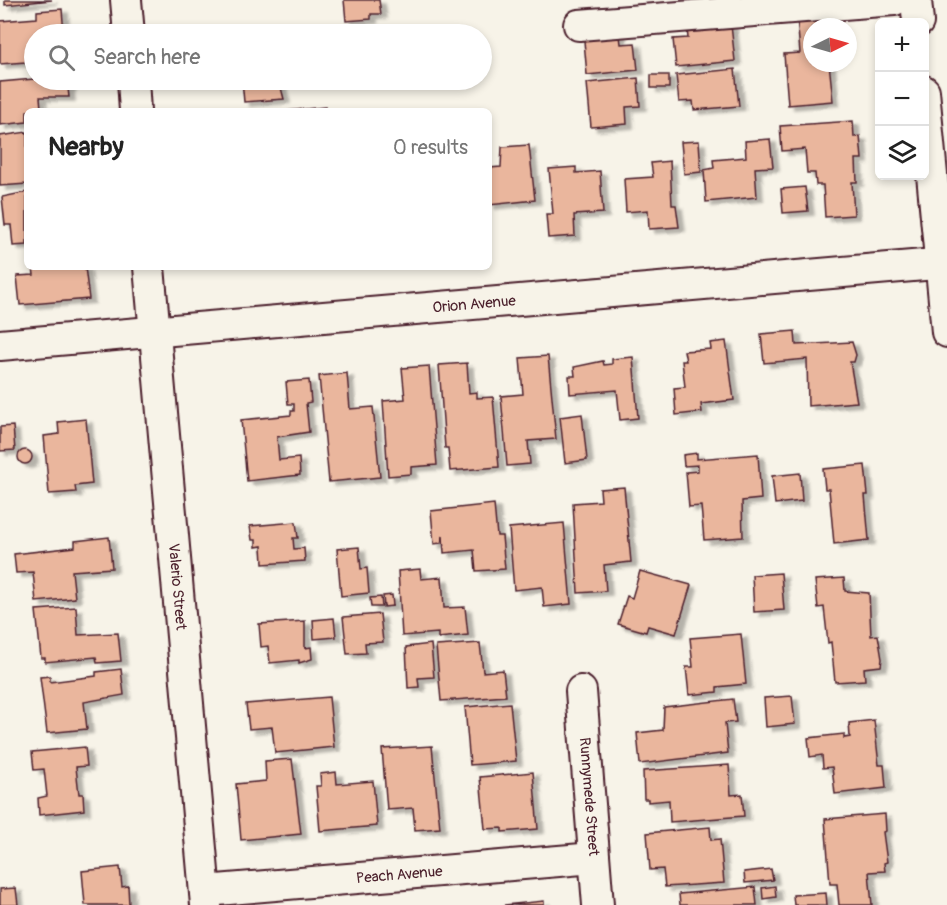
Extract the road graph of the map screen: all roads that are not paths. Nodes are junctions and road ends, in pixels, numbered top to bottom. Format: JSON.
{"nodes":[{"id":1,"x":126,"y":0,"type":"edge"},
{"id":2,"x":894,"y":0,"type":"edge"},
{"id":3,"x":916,"y":0,"type":"edge"},
{"id":4,"x":918,"y":18,"type":"edge"},
{"id":5,"x":128,"y":24,"type":"edge"},
{"id":6,"x":579,"y":25,"type":"dead end"},
{"id":7,"x":134,"y":90,"type":"edge"},
{"id":8,"x":135,"y":108,"type":"edge"},
{"id":9,"x":928,"y":126,"type":"edge"},
{"id":10,"x":944,"y":263,"type":"edge"},
{"id":11,"x":149,"y":270,"type":"edge"},
{"id":12,"x":154,"y":332,"type":"junction"},
{"id":13,"x":947,"y":332,"type":"edge"},
{"id":14,"x":0,"y":345,"type":"edge"},
{"id":15,"x":581,"y":691,"type":"dead end"},
{"id":16,"x":594,"y":858,"type":"junction"},
{"id":17,"x":205,"y":898,"type":"edge"},
{"id":18,"x":598,"y":905,"type":"edge"}],
"edges":[{"from":1,"to":5,"type":"street"},
{"from":2,"to":6,"type":"street"},
{"from":3,"to":4,"type":"street"},
{"from":7,"to":8,"type":"street"},
{"from":9,"to":10,"type":"street"},
{"from":10,"to":12,"type":"street","name":"Orion Avenue"},
{"from":10,"to":13,"type":"street"},
{"from":11,"to":12,"type":"street","name":"Valerio Street"},
{"from":12,"to":14,"type":"street","name":"Orion Avenue"},
{"from":12,"to":17,"type":"street","name":"Valerio Street"},
{"from":15,"to":16,"type":"street","name":"Runnymede Street"},
{"from":16,"to":17,"type":"street","name":"Peach Avenue"},
{"from":16,"to":18,"type":"street","name":"Runnymede Street"}]}
